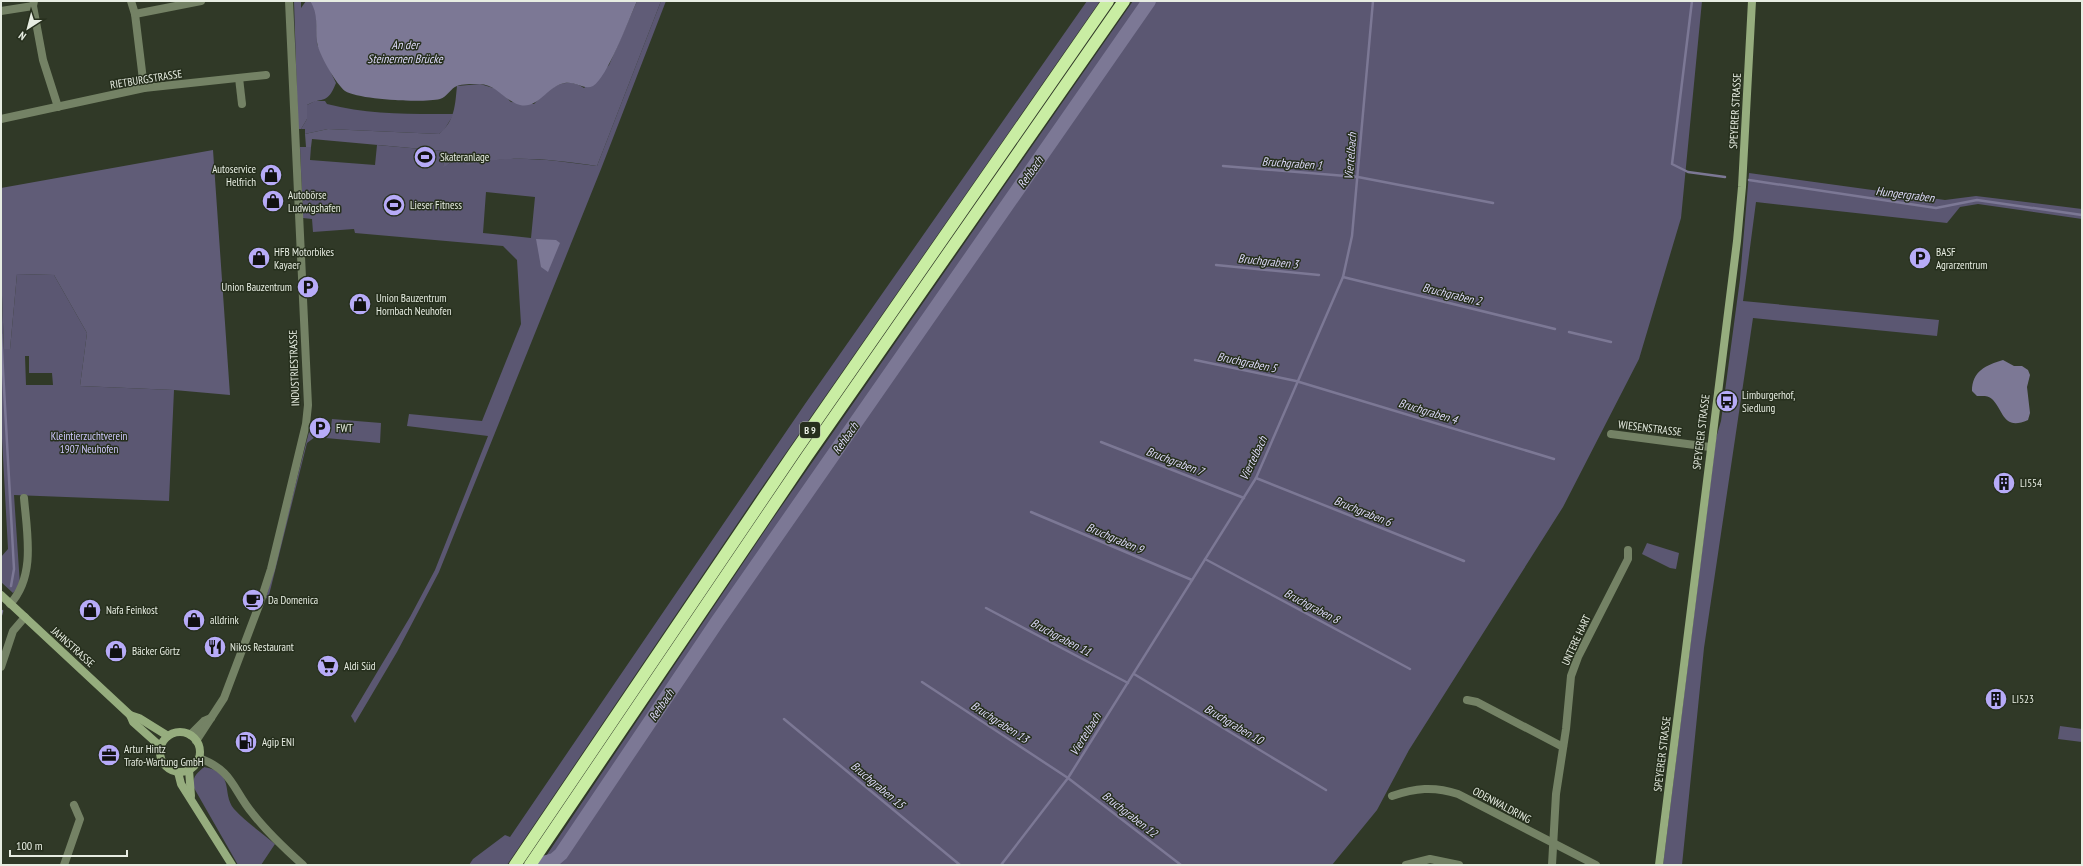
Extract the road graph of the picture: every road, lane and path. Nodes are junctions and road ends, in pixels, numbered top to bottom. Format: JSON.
{"nodes":[{"id":1,"x":131,"y":1,"type":"edge"},
{"id":2,"x":201,"y":1,"type":"edge"},
{"id":3,"x":289,"y":1,"type":"edge"},
{"id":4,"x":1108,"y":1,"type":"edge"},
{"id":5,"x":1124,"y":1,"type":"edge"},
{"id":6,"x":1752,"y":1,"type":"edge"},
{"id":7,"x":33,"y":4,"type":"edge"},
{"id":8,"x":1,"y":11,"type":"edge"},
{"id":9,"x":135,"y":14,"type":"junction"},
{"id":10,"x":266,"y":75,"type":"dead end"},
{"id":11,"x":239,"y":78,"type":"junction"},
{"id":12,"x":144,"y":88,"type":"junction"},
{"id":13,"x":242,"y":104,"type":"dead end"},
{"id":14,"x":58,"y":107,"type":"junction"},
{"id":15,"x":1,"y":119,"type":"edge"},
{"id":16,"x":1611,"y":434,"type":"dead end"},
{"id":17,"x":1710,"y":447,"type":"junction"},
{"id":18,"x":24,"y":498,"type":"dead end"},
{"id":19,"x":1628,"y":550,"type":"dead end"},
{"id":20,"x":1,"y":595,"type":"edge"},
{"id":21,"x":10,"y":604,"type":"junction"},
{"id":22,"x":25,"y":617,"type":"junction"},
{"id":23,"x":1,"y":667,"type":"edge"},
{"id":24,"x":1467,"y":700,"type":"dead end"},
{"id":25,"x":130,"y":715,"type":"junction"},
{"id":26,"x":168,"y":736,"type":"junction"},
{"id":27,"x":193,"y":738,"type":"junction"},
{"id":28,"x":161,"y":747,"type":"junction"},
{"id":29,"x":1564,"y":747,"type":"junction"},
{"id":30,"x":199,"y":758,"type":"junction"},
{"id":31,"x":189,"y":770,"type":"junction"},
{"id":32,"x":178,"y":772,"type":"junction"},
{"id":33,"x":1392,"y":796,"type":"dead end"},
{"id":34,"x":191,"y":797,"type":"junction"},
{"id":35,"x":74,"y":805,"type":"dead end"},
{"id":36,"x":1554,"y":844,"type":"junction"},
{"id":37,"x":533,"y":861,"type":"edge"},
{"id":38,"x":516,"y":863,"type":"edge"},
{"id":39,"x":64,"y":865,"type":"edge"},
{"id":40,"x":232,"y":865,"type":"edge"},
{"id":41,"x":303,"y":865,"type":"edge"},
{"id":42,"x":1406,"y":865,"type":"edge"},
{"id":43,"x":1459,"y":865,"type":"edge"},
{"id":44,"x":1552,"y":865,"type":"edge"},
{"id":45,"x":1596,"y":865,"type":"edge"},
{"id":46,"x":1659,"y":865,"type":"edge"}],
"edges":[{"from":1,"to":9,"type":"street"},
{"from":2,"to":9,"type":"street"},
{"from":3,"to":27,"type":"street","name":"INDUSTRIESTRASSE"},
{"from":4,"to":38,"type":"highway","number":"B 9"},
{"from":5,"to":37,"type":"highway","number":"B 9"},
{"from":6,"to":17,"type":"street","name":"SPEYERER STRASSE"},
{"from":7,"to":8,"type":"street"},
{"from":7,"to":14,"type":"street"},
{"from":9,"to":12,"type":"street"},
{"from":10,"to":11,"type":"street","name":"RIETBURGSTRASSE"},
{"from":11,"to":12,"type":"street","name":"RIETBURGSTRASSE"},
{"from":11,"to":13,"type":"street"},
{"from":12,"to":14,"type":"street","name":"RIETBURGSTRASSE"},
{"from":14,"to":15,"type":"street","name":"RIETBURGSTRASSE"},
{"from":16,"to":17,"type":"street","name":"WIESENSTRASSE"},
{"from":17,"to":46,"type":"street","name":"SPEYERER STRASSE"},
{"from":18,"to":21,"type":"street"},
{"from":19,"to":29,"type":"street","name":"UNTERE HART"},
{"from":20,"to":21,"type":"street","name":"JAHNSTRASSE"},
{"from":21,"to":22,"type":"street","name":"JAHNSTRASSE"},
{"from":22,"to":23,"type":"street"},
{"from":22,"to":25,"type":"street","name":"JAHNSTRASSE"},
{"from":24,"to":29,"type":"street"},
{"from":25,"to":26,"type":"street","name":"JAHNSTRASSE"},
{"from":25,"to":28,"type":"street","name":"JAHNSTRASSE"},
{"from":26,"to":27,"type":"street"},
{"from":26,"to":28,"type":"street"},
{"from":27,"to":30,"type":"street"},
{"from":28,"to":32,"type":"street"},
{"from":29,"to":36,"type":"street","name":"UNTERE HART"},
{"from":30,"to":31,"type":"street"},
{"from":30,"to":41,"type":"street"},
{"from":31,"to":32,"type":"street"},
{"from":31,"to":34,"type":"street"},
{"from":32,"to":34,"type":"street"},
{"from":33,"to":36,"type":"street","name":"ODENWALDRING"},
{"from":34,"to":40,"type":"street"},
{"from":35,"to":39,"type":"street"},
{"from":36,"to":44,"type":"street","name":"UNTERE HART"},
{"from":36,"to":45,"type":"street","name":"ODENWALDRING"},
{"from":42,"to":43,"type":"street"}]}
